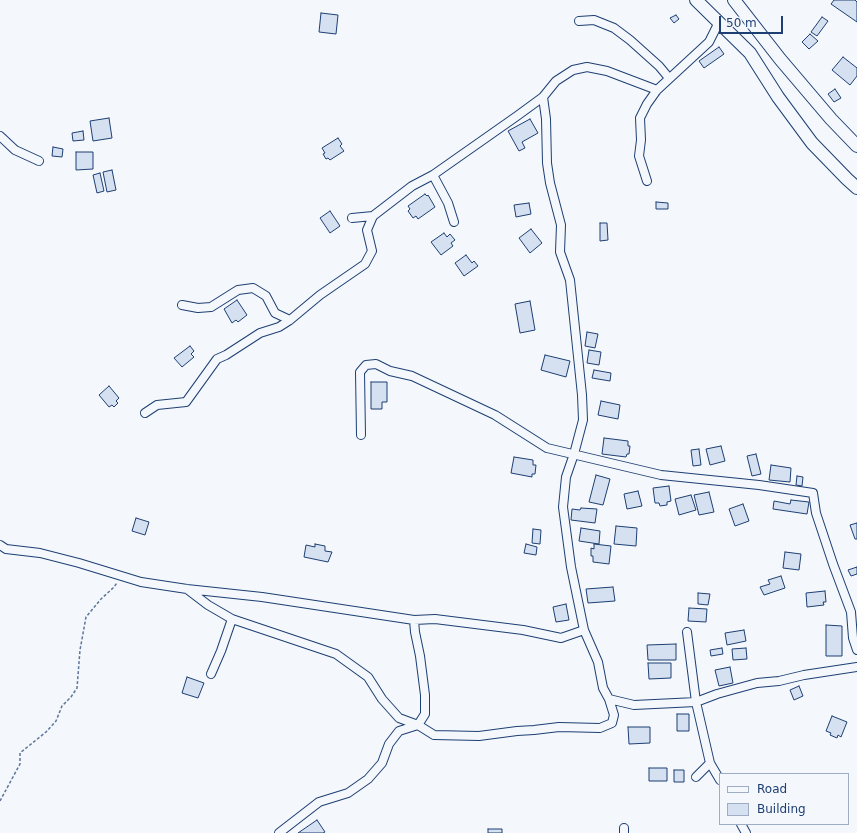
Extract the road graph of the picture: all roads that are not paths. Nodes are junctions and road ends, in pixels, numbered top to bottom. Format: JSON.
{"nodes":[{"id":1,"x":696,"y":0,"type":"edge"},
{"id":2,"x":737,"y":1,"type":"edge"},
{"id":3,"x":579,"y":21,"type":"dead end"},
{"id":4,"x":719,"y":22,"type":"junction"},
{"id":5,"x":669,"y":78,"type":"junction"},
{"id":6,"x":656,"y":90,"type":"junction"},
{"id":7,"x":543,"y":97,"type":"junction"},
{"id":8,"x":0,"y":136,"type":"edge"},
{"id":9,"x":857,"y":146,"type":"edge"},
{"id":10,"x":39,"y":161,"type":"dead end"},
{"id":11,"x":432,"y":175,"type":"junction"},
{"id":12,"x":647,"y":181,"type":"dead end"},
{"id":13,"x":857,"y":188,"type":"edge"},
{"id":14,"x":373,"y":216,"type":"junction"},
{"id":15,"x":352,"y":218,"type":"dead end"},
{"id":16,"x":454,"y":222,"type":"dead end"},
{"id":17,"x":182,"y":305,"type":"dead end"},
{"id":18,"x":290,"y":320,"type":"junction"},
{"id":19,"x":145,"y":413,"type":"dead end"},
{"id":20,"x":362,"y":435,"type":"dead end"},
{"id":21,"x":574,"y":454,"type":"junction"},
{"id":22,"x":0,"y":545,"type":"edge"},
{"id":23,"x":187,"y":589,"type":"junction"},
{"id":24,"x":232,"y":619,"type":"junction"},
{"id":25,"x":414,"y":620,"type":"junction"},
{"id":26,"x":584,"y":630,"type":"junction"},
{"id":27,"x":687,"y":632,"type":"dead end"},
{"id":28,"x":857,"y":650,"type":"edge"},
{"id":29,"x":857,"y":668,"type":"edge"},
{"id":30,"x":210,"y":674,"type":"dead end"},
{"id":31,"x":609,"y":699,"type":"junction"},
{"id":32,"x":696,"y":702,"type":"junction"},
{"id":33,"x":418,"y":725,"type":"junction"},
{"id":34,"x":710,"y":763,"type":"junction"},
{"id":35,"x":696,"y":777,"type":"dead end"},
{"id":36,"x":719,"y":778,"type":"edge"},
{"id":37,"x":279,"y":833,"type":"edge"}],
"edges":[{"from":1,"to":4,"type":"main road"},
{"from":2,"to":9,"type":"main road"},
{"from":3,"to":5,"type":"street"},
{"from":4,"to":5,"type":"street"},
{"from":4,"to":13,"type":"main road"},
{"from":5,"to":6,"type":"street"},
{"from":6,"to":7,"type":"street"},
{"from":6,"to":12,"type":"street"},
{"from":7,"to":11,"type":"street"},
{"from":7,"to":21,"type":"street"},
{"from":8,"to":10,"type":"street"},
{"from":11,"to":14,"type":"street"},
{"from":11,"to":16,"type":"street"},
{"from":14,"to":15,"type":"street"},
{"from":14,"to":18,"type":"street"},
{"from":17,"to":18,"type":"street"},
{"from":18,"to":19,"type":"street"},
{"from":20,"to":21,"type":"street"},
{"from":21,"to":26,"type":"street"},
{"from":21,"to":28,"type":"street"},
{"from":22,"to":23,"type":"street"},
{"from":23,"to":24,"type":"street"},
{"from":23,"to":25,"type":"street"},
{"from":24,"to":30,"type":"street"},
{"from":24,"to":33,"type":"street"},
{"from":25,"to":26,"type":"street"},
{"from":25,"to":33,"type":"street"},
{"from":26,"to":31,"type":"street"},
{"from":27,"to":32,"type":"street"},
{"from":29,"to":32,"type":"street"},
{"from":31,"to":32,"type":"street"},
{"from":31,"to":33,"type":"street"},
{"from":32,"to":34,"type":"street"},
{"from":33,"to":37,"type":"street"},
{"from":34,"to":35,"type":"street"},
{"from":34,"to":36,"type":"street"}]}
